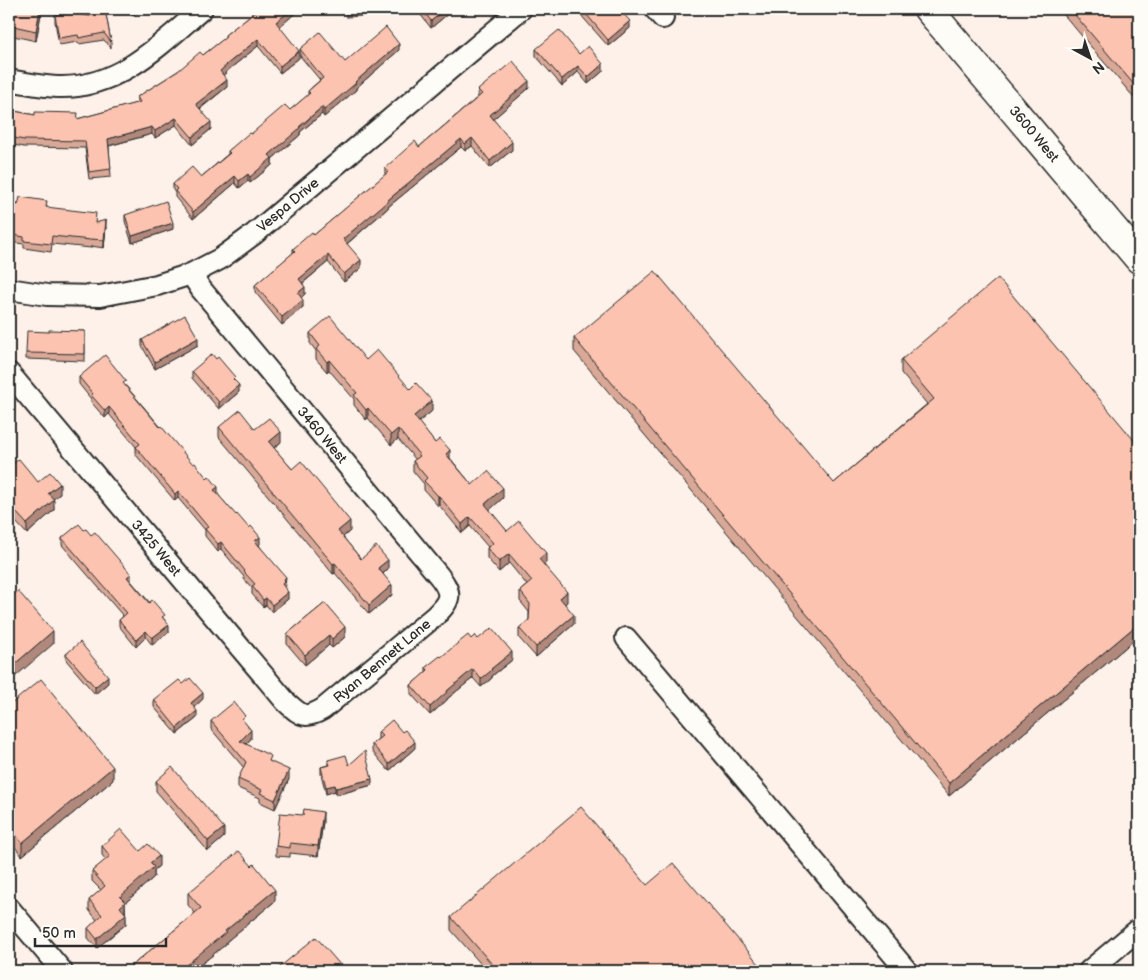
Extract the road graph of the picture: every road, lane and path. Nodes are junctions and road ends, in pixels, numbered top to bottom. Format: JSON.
{"nodes":[{"id":1,"x":202,"y":9,"type":"edge"},
{"id":2,"x":928,"y":9,"type":"edge"},
{"id":3,"x":516,"y":10,"type":"edge"},
{"id":4,"x":9,"y":80,"type":"edge"},
{"id":5,"x":1139,"y":259,"type":"edge"},
{"id":6,"x":191,"y":274,"type":"junction"},
{"id":7,"x":9,"y":289,"type":"edge"},
{"id":8,"x":9,"y":374,"type":"edge"},
{"id":9,"x":450,"y":597,"type":"joint"},
{"id":10,"x":626,"y":638,"type":"dead end"},
{"id":11,"x":308,"y":716,"type":"joint"},
{"id":12,"x":9,"y":908,"type":"edge"},
{"id":13,"x":1139,"y":929,"type":"edge"},
{"id":14,"x":62,"y":971,"type":"edge"},
{"id":15,"x":907,"y":971,"type":"edge"},
{"id":16,"x":1089,"y":971,"type":"edge"}],
"edges":[{"from":1,"to":4,"type":"street"},
{"from":2,"to":5,"type":"street","name":"3600 West"},
{"from":3,"to":6,"type":"street","name":"Vespa Drive"},
{"from":6,"to":7,"type":"street","name":"Vespa Drive"},
{"from":6,"to":9,"type":"street","name":"3460 West"},
{"from":8,"to":11,"type":"street","name":"3425 West"},
{"from":9,"to":11,"type":"street","name":"Ryan Bennett Lane"},
{"from":10,"to":15,"type":"street"},
{"from":12,"to":14,"type":"street"},
{"from":13,"to":16,"type":"street"}]}
